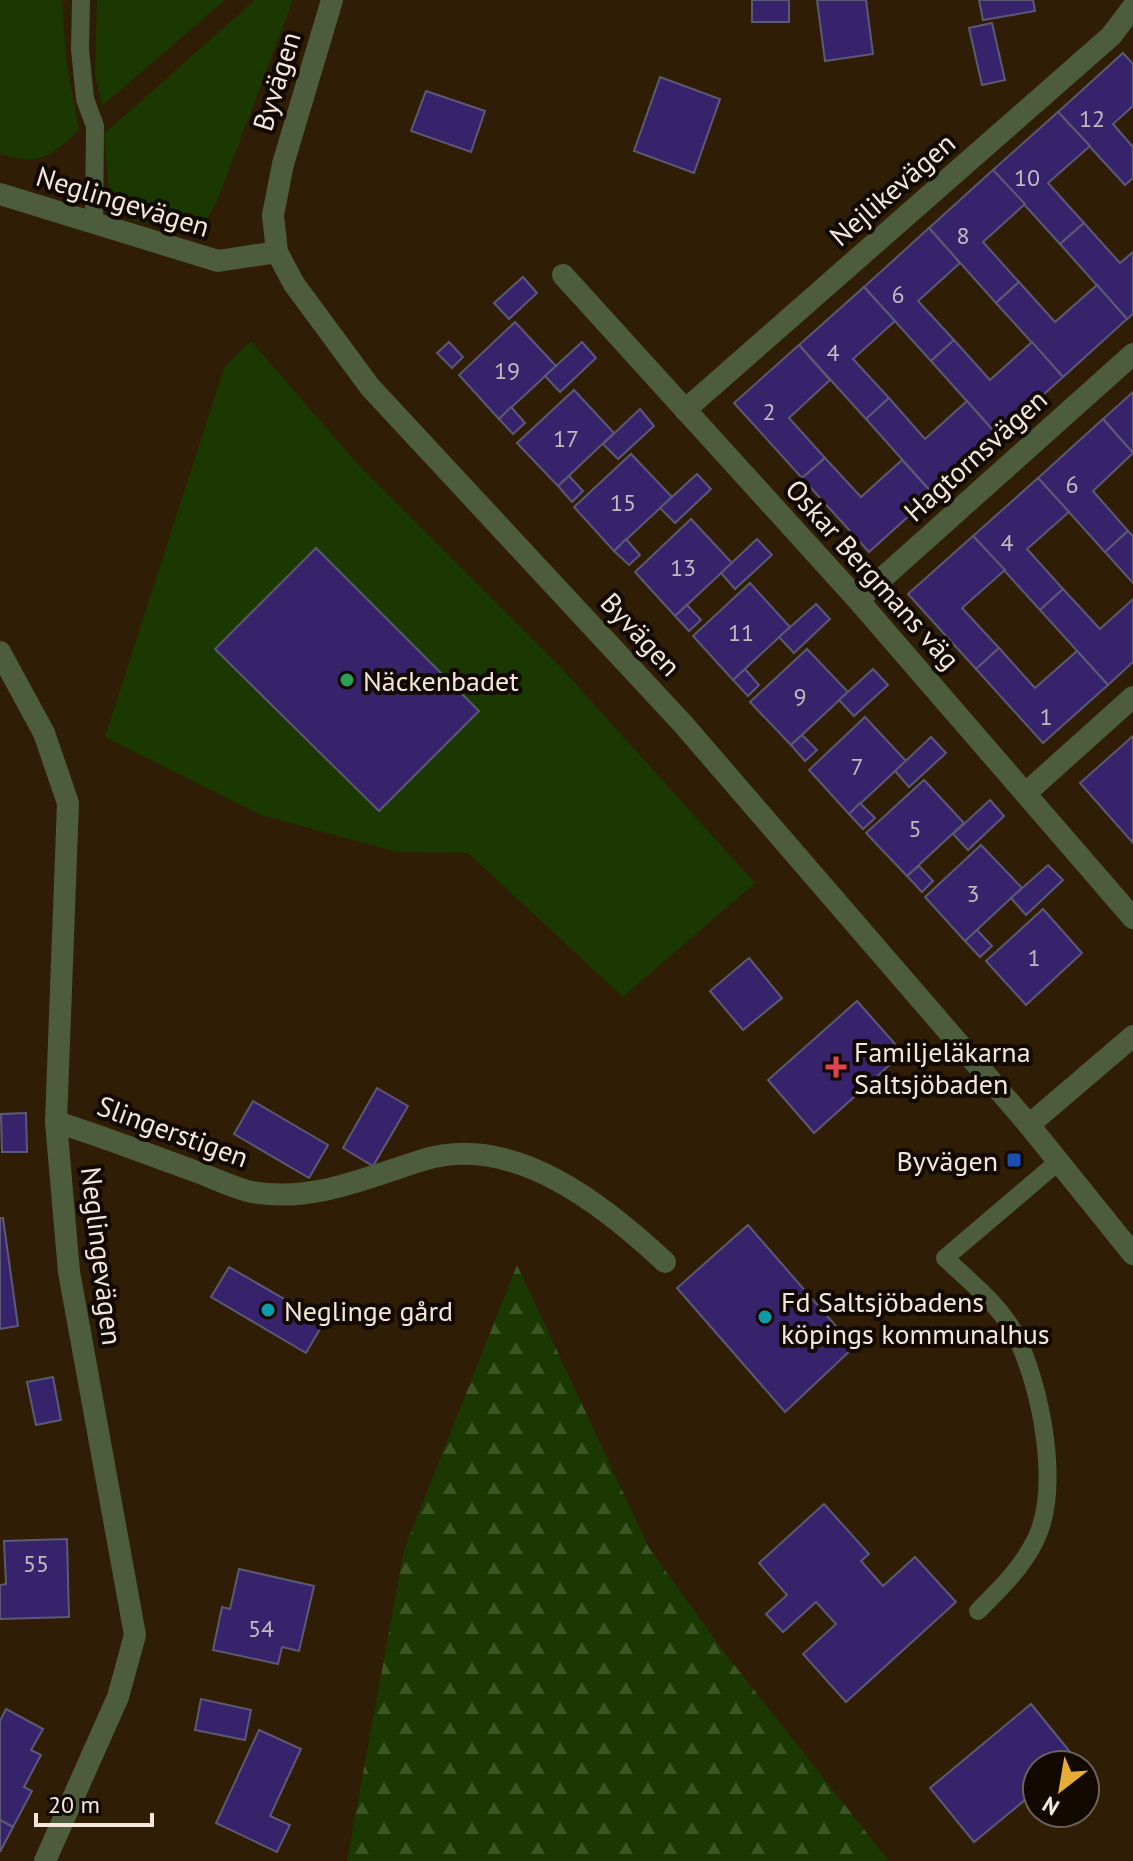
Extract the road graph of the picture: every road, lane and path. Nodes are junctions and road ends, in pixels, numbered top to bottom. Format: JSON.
{"nodes":[{"id":1,"x":81,"y":0,"type":"edge"},
{"id":2,"x":332,"y":0,"type":"edge"},
{"id":3,"x":1133,"y":7,"type":"edge"},
{"id":4,"x":0,"y":194,"type":"edge"},
{"id":5,"x":94,"y":224,"type":"junction"},
{"id":6,"x":277,"y":252,"type":"junction"},
{"id":7,"x":563,"y":275,"type":"dead end"},
{"id":8,"x":1133,"y":354,"type":"edge"},
{"id":9,"x":685,"y":410,"type":"junction"},
{"id":10,"x":858,"y":600,"type":"junction"},
{"id":11,"x":0,"y":652,"type":"edge"},
{"id":12,"x":1133,"y":697,"type":"edge"},
{"id":13,"x":1026,"y":793,"type":"junction"},
{"id":14,"x":1133,"y":918,"type":"edge"},
{"id":15,"x":1133,"y":1036,"type":"edge"},
{"id":16,"x":56,"y":1122,"type":"junction"},
{"id":17,"x":1029,"y":1125,"type":"junction"},
{"id":18,"x":1059,"y":1161,"type":"junction"},
{"id":19,"x":1133,"y":1254,"type":"edge"},
{"id":20,"x":665,"y":1262,"type":"dead end"},
{"id":21,"x":978,"y":1611,"type":"dead end"},
{"id":22,"x":45,"y":1861,"type":"edge"}],
"edges":[{"from":1,"to":5,"type":"lane"},
{"from":2,"to":6,"type":"street","name":"Byvägen"},
{"from":3,"to":9,"type":"street","name":"Nejlikevägen"},
{"from":4,"to":5,"type":"street","name":"Neglingevägen"},
{"from":5,"to":6,"type":"street","name":"Neglingevägen"},
{"from":6,"to":17,"type":"street","name":"Byvägen"},
{"from":7,"to":9,"type":"street","name":"Oskar Bergmans väg"},
{"from":8,"to":10,"type":"street","name":"Hagtornsvägen"},
{"from":9,"to":10,"type":"street","name":"Oskar Bergmans väg"},
{"from":10,"to":13,"type":"street","name":"Oskar Bergmans väg"},
{"from":11,"to":16,"type":"street","name":"Neglingevägen"},
{"from":12,"to":13,"type":"street"},
{"from":13,"to":14,"type":"street","name":"Oskar Bergmans väg"},
{"from":15,"to":17,"type":"street"},
{"from":16,"to":20,"type":"street","name":"Slingerstigen"},
{"from":16,"to":22,"type":"street","name":"Neglingevägen"},
{"from":17,"to":18,"type":"street","name":"Byvägen"},
{"from":18,"to":19,"type":"street","name":"Byvägen"},
{"from":18,"to":21,"type":"lane"}]}
